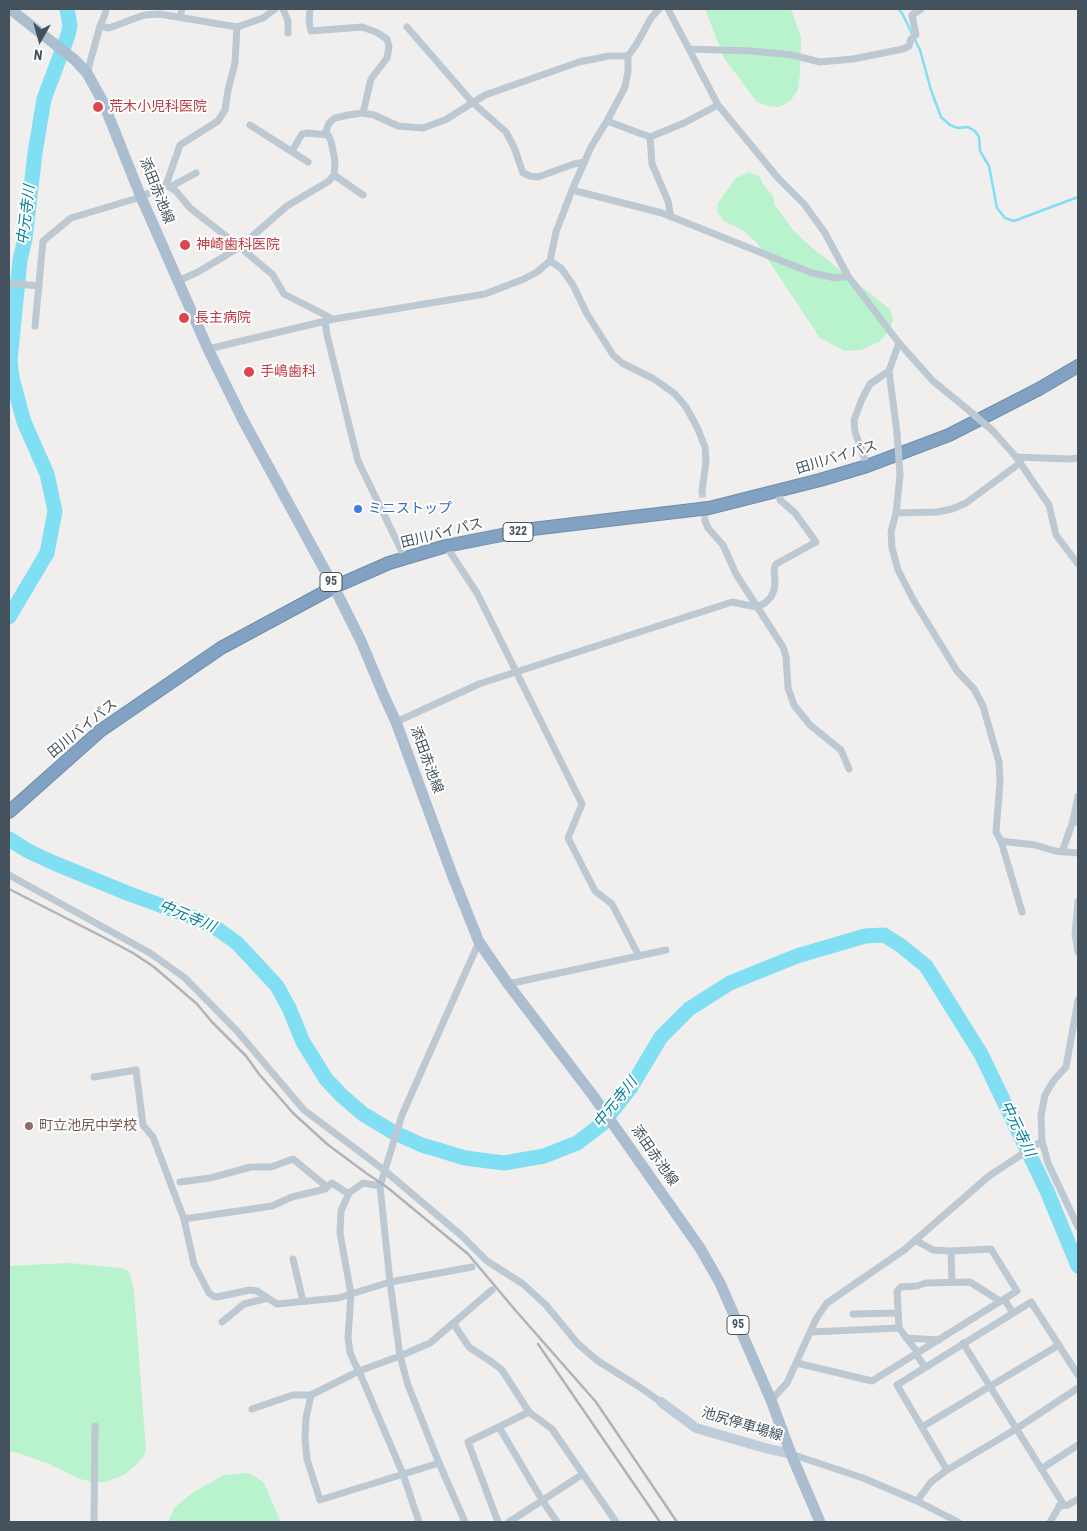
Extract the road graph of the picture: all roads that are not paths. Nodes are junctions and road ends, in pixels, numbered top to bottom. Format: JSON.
{"nodes":[{"id":1,"x":10,"y":9,"type":"edge"},
{"id":2,"x":106,"y":9,"type":"edge"},
{"id":3,"x":182,"y":9,"type":"edge"},
{"id":4,"x":275,"y":9,"type":"edge"},
{"id":5,"x":283,"y":9,"type":"edge"},
{"id":6,"x":310,"y":9,"type":"edge"},
{"id":7,"x":659,"y":9,"type":"edge"},
{"id":8,"x":668,"y":9,"type":"edge"},
{"id":9,"x":921,"y":9,"type":"edge"},
{"id":10,"x":180,"y":17,"type":"junction"},
{"id":11,"x":100,"y":26,"type":"junction"},
{"id":12,"x":237,"y":27,"type":"junction"},
{"id":13,"x":407,"y":27,"type":"dead end"},
{"id":14,"x":288,"y":33,"type":"dead end"},
{"id":15,"x":688,"y":49,"type":"junction"},
{"id":16,"x":628,"y":56,"type":"junction"},
{"id":17,"x":88,"y":73,"type":"junction"},
{"id":18,"x":472,"y":102,"type":"junction"},
{"id":19,"x":718,"y":105,"type":"junction"},
{"id":20,"x":363,"y":113,"type":"junction"},
{"id":21,"x":607,"y":121,"type":"junction"},
{"id":22,"x":250,"y":125,"type":"dead end"},
{"id":23,"x":328,"y":135,"type":"junction"},
{"id":24,"x":650,"y":137,"type":"junction"},
{"id":25,"x":292,"y":151,"type":"junction"},
{"id":26,"x":308,"y":162,"type":"dead end"},
{"id":27,"x":584,"y":162,"type":"junction"},
{"id":28,"x":196,"y":173,"type":"dead end"},
{"id":29,"x":334,"y":175,"type":"junction"},
{"id":30,"x":168,"y":186,"type":"junction"},
{"id":31,"x":572,"y":190,"type":"junction"},
{"id":32,"x":363,"y":194,"type":"dead end"},
{"id":33,"x":141,"y":197,"type":"junction"},
{"id":34,"x":671,"y":217,"type":"junction"},
{"id":35,"x":240,"y":247,"type":"junction"},
{"id":36,"x":550,"y":261,"type":"junction"},
{"id":37,"x":848,"y":276,"type":"junction"},
{"id":38,"x":178,"y":281,"type":"junction"},
{"id":39,"x":9,"y":283,"type":"edge"},
{"id":40,"x":39,"y":286,"type":"junction"},
{"id":41,"x":334,"y":319,"type":"junction"},
{"id":42,"x":325,"y":321,"type":"junction"},
{"id":43,"x":35,"y":326,"type":"dead end"},
{"id":44,"x":899,"y":343,"type":"junction"},
{"id":45,"x":208,"y":349,"type":"junction"},
{"id":46,"x":1078,"y":366,"type":"edge"},
{"id":47,"x":889,"y":371,"type":"junction"},
{"id":48,"x":1078,"y":458,"type":"edge"},
{"id":49,"x":1018,"y":460,"type":"junction"},
{"id":50,"x":867,"y":466,"type":"junction"},
{"id":51,"x":778,"y":490,"type":"junction"},
{"id":52,"x":702,"y":492,"type":"tunnel mouth"},
{"id":53,"x":896,"y":513,"type":"junction"},
{"id":54,"x":705,"y":521,"type":"tunnel mouth"},
{"id":55,"x":446,"y":546,"type":"junction"},
{"id":56,"x":405,"y":558,"type":"junction"},
{"id":57,"x":1078,"y":564,"type":"edge"},
{"id":58,"x":334,"y":588,"type":"junction"},
{"id":59,"x":756,"y":607,"type":"junction"},
{"id":60,"x":518,"y":672,"type":"junction"},
{"id":61,"x":396,"y":722,"type":"junction"},
{"id":62,"x":849,"y":769,"type":"dead end"},
{"id":63,"x":1078,"y":796,"type":"edge"},
{"id":64,"x":9,"y":812,"type":"edge"},
{"id":65,"x":1076,"y":821,"type":"edge"},
{"id":66,"x":1001,"y":841,"type":"junction"},
{"id":67,"x":1062,"y":852,"type":"junction"},
{"id":68,"x":1078,"y":853,"type":"edge"},
{"id":69,"x":9,"y":875,"type":"edge"},
{"id":70,"x":1078,"y":902,"type":"edge"},
{"id":71,"x":1022,"y":912,"type":"dead end"},
{"id":72,"x":479,"y":942,"type":"junction"},
{"id":73,"x":666,"y":950,"type":"dead end"},
{"id":74,"x":1078,"y":952,"type":"edge"},
{"id":75,"x":639,"y":956,"type":"junction"},
{"id":76,"x":508,"y":984,"type":"junction"},
{"id":77,"x":1078,"y":1000,"type":"edge"},
{"id":78,"x":1076,"y":1026,"type":"edge"},
{"id":79,"x":1069,"y":1054,"type":"junction"},
{"id":80,"x":1078,"y":1055,"type":"edge"},
{"id":81,"x":94,"y":1077,"type":"dead end"},
{"id":82,"x":1042,"y":1141,"type":"junction"},
{"id":83,"x":384,"y":1170,"type":"junction"},
{"id":84,"x":180,"y":1182,"type":"dead end"},
{"id":85,"x":380,"y":1186,"type":"junction"},
{"id":86,"x":327,"y":1187,"type":"junction"},
{"id":87,"x":349,"y":1193,"type":"junction"},
{"id":88,"x":184,"y":1219,"type":"junction"},
{"id":89,"x":1078,"y":1227,"type":"edge"},
{"id":90,"x":915,"y":1240,"type":"junction"},
{"id":91,"x":951,"y":1251,"type":"junction"},
{"id":92,"x":293,"y":1259,"type":"dead end"},
{"id":93,"x":472,"y":1266,"type":"dead end"},
{"id":94,"x":390,"y":1282,"type":"junction"},
{"id":95,"x":952,"y":1282,"type":"junction"},
{"id":96,"x":492,"y":1290,"type":"dead end"},
{"id":97,"x":351,"y":1294,"type":"junction"},
{"id":98,"x":268,"y":1298,"type":"junction"},
{"id":99,"x":1002,"y":1300,"type":"junction"},
{"id":100,"x":303,"y":1301,"type":"junction"},
{"id":101,"x":898,"y":1313,"type":"junction"},
{"id":102,"x":1013,"y":1313,"type":"junction"},
{"id":103,"x":853,"y":1314,"type":"dead end"},
{"id":104,"x":222,"y":1322,"type":"dead end"},
{"id":105,"x":452,"y":1323,"type":"junction"},
{"id":106,"x":898,"y":1328,"type":"junction"},
{"id":107,"x":811,"y":1332,"type":"junction"},
{"id":108,"x":906,"y":1338,"type":"junction"},
{"id":109,"x":939,"y":1340,"type":"junction"},
{"id":110,"x":963,"y":1343,"type":"junction"},
{"id":111,"x":1059,"y":1345,"type":"junction"},
{"id":112,"x":917,"y":1353,"type":"junction"},
{"id":113,"x":400,"y":1356,"type":"junction"},
{"id":114,"x":797,"y":1363,"type":"junction"},
{"id":115,"x":925,"y":1367,"type":"junction"},
{"id":116,"x":360,"y":1372,"type":"junction"},
{"id":117,"x":1078,"y":1375,"type":"edge"},
{"id":118,"x":990,"y":1387,"type":"junction"},
{"id":119,"x":1078,"y":1388,"type":"edge"},
{"id":120,"x":311,"y":1396,"type":"junction"},
{"id":121,"x":771,"y":1400,"type":"junction"},
{"id":122,"x":661,"y":1402,"type":"joint"},
{"id":123,"x":252,"y":1409,"type":"dead end"},
{"id":124,"x":529,"y":1412,"type":"junction"},
{"id":125,"x":95,"y":1426,"type":"dead end"},
{"id":126,"x":499,"y":1427,"type":"junction"},
{"id":127,"x":922,"y":1427,"type":"junction"},
{"id":128,"x":1016,"y":1429,"type":"junction"},
{"id":129,"x":1078,"y":1445,"type":"edge"},
{"id":130,"x":791,"y":1454,"type":"junction"},
{"id":131,"x":439,"y":1463,"type":"junction"},
{"id":132,"x":1041,"y":1469,"type":"junction"},
{"id":133,"x":947,"y":1470,"type":"junction"},
{"id":134,"x":403,"y":1474,"type":"junction"},
{"id":135,"x":583,"y":1474,"type":"junction"},
{"id":136,"x":1078,"y":1498,"type":"edge"},
{"id":137,"x":542,"y":1500,"type":"junction"},
{"id":138,"x":916,"y":1501,"type":"junction"},
{"id":139,"x":1059,"y":1506,"type":"junction"},
{"id":140,"x":94,"y":1522,"type":"edge"},
{"id":141,"x":419,"y":1522,"type":"edge"},
{"id":142,"x":464,"y":1522,"type":"edge"},
{"id":143,"x":498,"y":1522,"type":"edge"},
{"id":144,"x":509,"y":1522,"type":"edge"},
{"id":145,"x":557,"y":1522,"type":"edge"},
{"id":146,"x":616,"y":1522,"type":"edge"},
{"id":147,"x":820,"y":1522,"type":"edge"},
{"id":148,"x":958,"y":1522,"type":"edge"},
{"id":149,"x":1051,"y":1522,"type":"edge"}],
"edges":[{"from":1,"to":17,"type":"main road","name":"添田赤池線","number":"95"},
{"from":2,"to":11,"type":"street"},
{"from":3,"to":10,"type":"street"},
{"from":4,"to":12,"type":"street"},
{"from":5,"to":14,"type":"street"},
{"from":6,"to":20,"type":"street"},
{"from":7,"to":16,"type":"street"},
{"from":8,"to":15,"type":"street"},
{"from":9,"to":15,"type":"street"},
{"from":10,"to":11,"type":"street"},
{"from":10,"to":12,"type":"street"},
{"from":11,"to":17,"type":"street"},
{"from":12,"to":30,"type":"street"},
{"from":13,"to":18,"type":"street"},
{"from":15,"to":19,"type":"street"},
{"from":16,"to":18,"type":"street"},
{"from":16,"to":21,"type":"street"},
{"from":17,"to":33,"type":"main road","name":"添田赤池線","number":"95"},
{"from":18,"to":20,"type":"street"},
{"from":18,"to":27,"type":"street"},
{"from":19,"to":24,"type":"street"},
{"from":19,"to":37,"type":"street"},
{"from":20,"to":23,"type":"street"},
{"from":21,"to":24,"type":"street"},
{"from":21,"to":27,"type":"street"},
{"from":22,"to":25,"type":"street"},
{"from":23,"to":25,"type":"street"},
{"from":23,"to":29,"type":"street"},
{"from":24,"to":34,"type":"street"},
{"from":25,"to":26,"type":"street"},
{"from":27,"to":31,"type":"street"},
{"from":28,"to":30,"type":"street"},
{"from":29,"to":32,"type":"street"},
{"from":29,"to":35,"type":"street"},
{"from":30,"to":33,"type":"street"},
{"from":30,"to":35,"type":"street"},
{"from":31,"to":34,"type":"street"},
{"from":31,"to":36,"type":"street"},
{"from":33,"to":38,"type":"main road","name":"添田赤池線","number":"95"},
{"from":33,"to":40,"type":"street"},
{"from":34,"to":37,"type":"street"},
{"from":35,"to":38,"type":"street"},
{"from":35,"to":41,"type":"street"},
{"from":36,"to":41,"type":"street"},
{"from":36,"to":52,"type":"street"},
{"from":37,"to":44,"type":"street"},
{"from":38,"to":45,"type":"main road","name":"添田赤池線","number":"95"},
{"from":39,"to":40,"type":"street"},
{"from":40,"to":43,"type":"street"},
{"from":41,"to":42,"type":"street"},
{"from":42,"to":45,"type":"street"},
{"from":42,"to":56,"type":"street"},
{"from":44,"to":47,"type":"street"},
{"from":44,"to":49,"type":"street","bridge":true},
{"from":45,"to":58,"type":"main road","name":"添田赤池線","number":"95"},
{"from":46,"to":50,"type":"highway","name":"田川バイパス","number":"322"},
{"from":47,"to":50,"type":"street"},
{"from":47,"to":53,"type":"street","bridge":true},
{"from":48,"to":49,"type":"street"},
{"from":49,"to":53,"type":"street"},
{"from":49,"to":57,"type":"street"},
{"from":50,"to":51,"type":"highway","name":"田川バイパス","number":"322"},
{"from":51,"to":55,"type":"highway","name":"田川バイパス","number":"322"},
{"from":51,"to":59,"type":"street"},
{"from":53,"to":66,"type":"street"},
{"from":54,"to":59,"type":"street"},
{"from":55,"to":56,"type":"highway","name":"田川バイパス","number":"322"},
{"from":55,"to":60,"type":"street"},
{"from":56,"to":58,"type":"highway","name":"田川バイパス","number":"322"},
{"from":58,"to":61,"type":"main road","name":"添田赤池線","number":"95"},
{"from":58,"to":64,"type":"highway","name":"田川バイパス","number":"322"},
{"from":59,"to":60,"type":"street"},
{"from":59,"to":62,"type":"street"},
{"from":60,"to":61,"type":"street"},
{"from":60,"to":75,"type":"street"},
{"from":61,"to":72,"type":"main road","name":"添田赤池線","number":"95"},
{"from":63,"to":65,"type":"street"},
{"from":65,"to":67,"type":"street"},
{"from":66,"to":67,"type":"street"},
{"from":66,"to":71,"type":"street"},
{"from":67,"to":68,"type":"street"},
{"from":69,"to":83,"type":"street"},
{"from":70,"to":74,"type":"street"},
{"from":72,"to":76,"type":"main road","name":"添田赤池線","number":"95"},
{"from":72,"to":83,"type":"street"},
{"from":73,"to":75,"type":"street"},
{"from":75,"to":76,"type":"street"},
{"from":76,"to":121,"type":"main road","name":"添田赤池線","number":"95"},
{"from":77,"to":78,"type":"street"},
{"from":78,"to":79,"type":"street"},
{"from":79,"to":80,"type":"street"},
{"from":79,"to":82,"type":"street"},
{"from":81,"to":88,"type":"street"},
{"from":82,"to":89,"type":"street"},
{"from":82,"to":90,"type":"street"},
{"from":83,"to":85,"type":"street"},
{"from":83,"to":122,"type":"street"},
{"from":84,"to":86,"type":"street"},
{"from":85,"to":87,"type":"street"},
{"from":85,"to":94,"type":"street"},
{"from":86,"to":87,"type":"street"},
{"from":86,"to":88,"type":"street"},
{"from":87,"to":97,"type":"street"},
{"from":88,"to":98,"type":"street"},
{"from":90,"to":91,"type":"street"},
{"from":90,"to":107,"type":"street"},
{"from":91,"to":95,"type":"street"},
{"from":91,"to":99,"type":"street"},
{"from":92,"to":100,"type":"street"},
{"from":93,"to":94,"type":"street"},
{"from":94,"to":97,"type":"street"},
{"from":94,"to":113,"type":"street"},
{"from":95,"to":99,"type":"street"},
{"from":95,"to":101,"type":"street"},
{"from":96,"to":105,"type":"street"},
{"from":97,"to":100,"type":"street"},
{"from":97,"to":116,"type":"street"},
{"from":98,"to":100,"type":"street"},
{"from":98,"to":104,"type":"street"},
{"from":99,"to":102,"type":"street"},
{"from":99,"to":109,"type":"street"},
{"from":101,"to":103,"type":"street"},
{"from":101,"to":106,"type":"street"},
{"from":102,"to":110,"type":"street"},
{"from":102,"to":111,"type":"street"},
{"from":105,"to":113,"type":"street"},
{"from":105,"to":124,"type":"street"},
{"from":106,"to":107,"type":"street"},
{"from":106,"to":108,"type":"street"},
{"from":107,"to":114,"type":"street"},
{"from":108,"to":109,"type":"street"},
{"from":108,"to":112,"type":"street"},
{"from":109,"to":112,"type":"street"},
{"from":110,"to":115,"type":"street"},
{"from":110,"to":118,"type":"street"},
{"from":111,"to":117,"type":"street"},
{"from":111,"to":118,"type":"street"},
{"from":112,"to":114,"type":"street"},
{"from":112,"to":115,"type":"street"},
{"from":113,"to":116,"type":"street"},
{"from":113,"to":131,"type":"street"},
{"from":114,"to":121,"type":"street"},
{"from":115,"to":127,"type":"street"},
{"from":116,"to":120,"type":"street"},
{"from":116,"to":134,"type":"street"},
{"from":118,"to":127,"type":"street"},
{"from":118,"to":128,"type":"street"},
{"from":119,"to":128,"type":"street"},
{"from":120,"to":123,"type":"street"},
{"from":120,"to":134,"type":"street"},
{"from":121,"to":130,"type":"main road","name":"添田赤池線","number":"95"},
{"from":122,"to":130,"type":"main road","name":"池尻停車場線"},
{"from":124,"to":126,"type":"street"},
{"from":124,"to":135,"type":"street"},
{"from":125,"to":140,"type":"street"},
{"from":126,"to":137,"type":"street"},
{"from":126,"to":143,"type":"street"},
{"from":127,"to":133,"type":"street"},
{"from":128,"to":132,"type":"street"},
{"from":128,"to":133,"type":"street"},
{"from":129,"to":132,"type":"street"},
{"from":130,"to":138,"type":"street"},
{"from":130,"to":147,"type":"main road","name":"添田赤池線","number":"95"},
{"from":131,"to":134,"type":"street"},
{"from":131,"to":142,"type":"street"},
{"from":132,"to":139,"type":"street"},
{"from":133,"to":138,"type":"street"},
{"from":134,"to":141,"type":"street"},
{"from":135,"to":137,"type":"street"},
{"from":135,"to":146,"type":"street"},
{"from":136,"to":139,"type":"street"},
{"from":137,"to":144,"type":"street"},
{"from":137,"to":145,"type":"street"},
{"from":138,"to":148,"type":"street"},
{"from":139,"to":149,"type":"street"}]}
